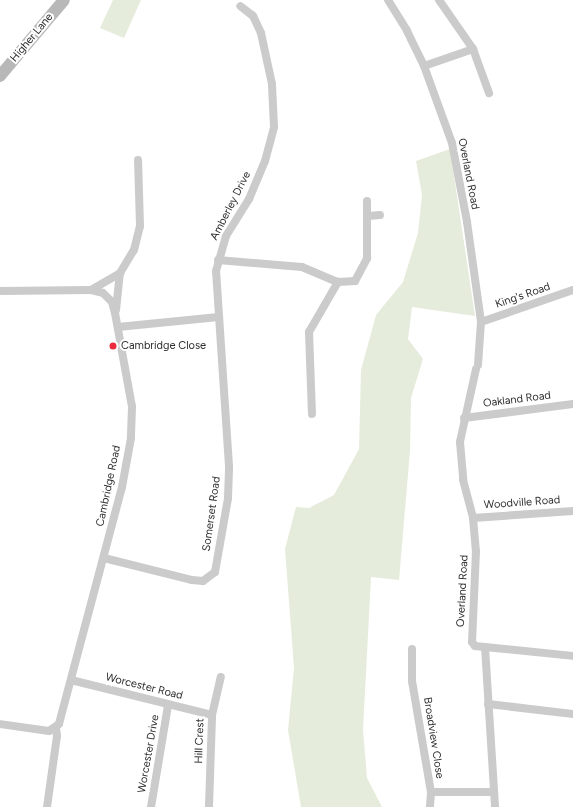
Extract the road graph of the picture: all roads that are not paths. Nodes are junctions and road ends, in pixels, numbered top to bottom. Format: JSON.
{"nodes":[{"id":1,"x":64,"y":0,"type":"edge"},
{"id":2,"x":388,"y":0,"type":"edge"},
{"id":3,"x":439,"y":0,"type":"edge"},
{"id":4,"x":240,"y":6,"type":"dead end"},
{"id":5,"x":473,"y":49,"type":"junction"},
{"id":6,"x":424,"y":66,"type":"junction"},
{"id":7,"x":0,"y":76,"type":"edge"},
{"id":8,"x":489,"y":93,"type":"dead end"},
{"id":9,"x":138,"y":160,"type":"dead end"},
{"id":10,"x":368,"y":201,"type":"dead end"},
{"id":11,"x":380,"y":215,"type":"dead end"},
{"id":12,"x":369,"y":216,"type":"junction"},
{"id":13,"x":218,"y":260,"type":"junction"},
{"id":14,"x":120,"y":273,"type":"junction"},
{"id":15,"x":338,"y":282,"type":"junction"},
{"id":16,"x":91,"y":290,"type":"junction"},
{"id":17,"x":573,"y":290,"type":"edge"},
{"id":18,"x":0,"y":292,"type":"edge"},
{"id":19,"x":115,"y":313,"type":"junction"},
{"id":20,"x":219,"y":317,"type":"junction"},
{"id":21,"x":481,"y":322,"type":"junction"},
{"id":22,"x":118,"y":327,"type":"junction"},
{"id":23,"x":573,"y":404,"type":"edge"},
{"id":24,"x":312,"y":414,"type":"dead end"},
{"id":25,"x":464,"y":418,"type":"junction"},
{"id":26,"x":573,"y":511,"type":"edge"},
{"id":27,"x":473,"y":518,"type":"junction"},
{"id":28,"x":104,"y":558,"type":"junction"},
{"id":29,"x":485,"y":647,"type":"junction"},
{"id":30,"x":412,"y":649,"type":"dead end"},
{"id":31,"x":573,"y":655,"type":"edge"},
{"id":32,"x":221,"y":677,"type":"dead end"},
{"id":33,"x":71,"y":680,"type":"junction"},
{"id":34,"x":168,"y":704,"type":"junction"},
{"id":35,"x":488,"y":704,"type":"junction"},
{"id":36,"x":573,"y":714,"type":"edge"},
{"id":37,"x":212,"y":715,"type":"junction"},
{"id":38,"x":0,"y":724,"type":"edge"},
{"id":39,"x":56,"y":728,"type":"junction"},
{"id":40,"x":431,"y":792,"type":"junction"},
{"id":41,"x":493,"y":792,"type":"junction"},
{"id":42,"x":47,"y":807,"type":"edge"},
{"id":43,"x":151,"y":807,"type":"edge"},
{"id":44,"x":209,"y":807,"type":"edge"},
{"id":45,"x":430,"y":807,"type":"edge"},
{"id":46,"x":495,"y":807,"type":"edge"}],
"edges":[{"from":1,"to":7,"type":"street","name":"Higher Lane"},
{"from":2,"to":6,"type":"street","name":"Overland Road"},
{"from":3,"to":5,"type":"street"},
{"from":4,"to":13,"type":"street","name":"Amberley Drive"},
{"from":5,"to":6,"type":"street"},
{"from":5,"to":8,"type":"street"},
{"from":6,"to":21,"type":"street","name":"Overland Road"},
{"from":9,"to":14,"type":"street"},
{"from":10,"to":12,"type":"street"},
{"from":11,"to":12,"type":"street"},
{"from":12,"to":15,"type":"street"},
{"from":13,"to":15,"type":"street"},
{"from":13,"to":20,"type":"street","name":"Somerset Road"},
{"from":14,"to":16,"type":"street"},
{"from":14,"to":19,"type":"street"},
{"from":15,"to":24,"type":"street"},
{"from":16,"to":18,"type":"street","name":"Cambridge Road"},
{"from":16,"to":19,"type":"street","name":"Cambridge Road"},
{"from":17,"to":21,"type":"street","name":"King's Road"},
{"from":19,"to":22,"type":"street","name":"Cambridge Road"},
{"from":20,"to":22,"type":"street"},
{"from":20,"to":28,"type":"street","name":"Somerset Road"},
{"from":21,"to":25,"type":"street","name":"Overland Road"},
{"from":22,"to":28,"type":"street","name":"Cambridge Road"},
{"from":23,"to":25,"type":"street","name":"Oakland Road"},
{"from":25,"to":27,"type":"street","name":"Overland Road"},
{"from":26,"to":27,"type":"street","name":"Woodville Road"},
{"from":27,"to":29,"type":"street","name":"Overland Road"},
{"from":28,"to":33,"type":"street","name":"Cambridge Road"},
{"from":29,"to":31,"type":"street"},
{"from":29,"to":35,"type":"street"},
{"from":30,"to":40,"type":"street","name":"Broadview Close"},
{"from":32,"to":37,"type":"street","name":"Hill Crest"},
{"from":33,"to":34,"type":"street","name":"Worcester Road"},
{"from":33,"to":39,"type":"street","name":"Cambridge Road"},
{"from":34,"to":37,"type":"street","name":"Worcester Road"},
{"from":34,"to":43,"type":"street","name":"Worcester Drive"},
{"from":35,"to":36,"type":"street"},
{"from":35,"to":41,"type":"street"},
{"from":37,"to":44,"type":"street","name":"Hill Crest"},
{"from":38,"to":39,"type":"street"},
{"from":39,"to":42,"type":"street","name":"Cambridge Road"},
{"from":40,"to":41,"type":"street","name":"Broadview Close"},
{"from":40,"to":45,"type":"street"},
{"from":41,"to":46,"type":"street"}]}
